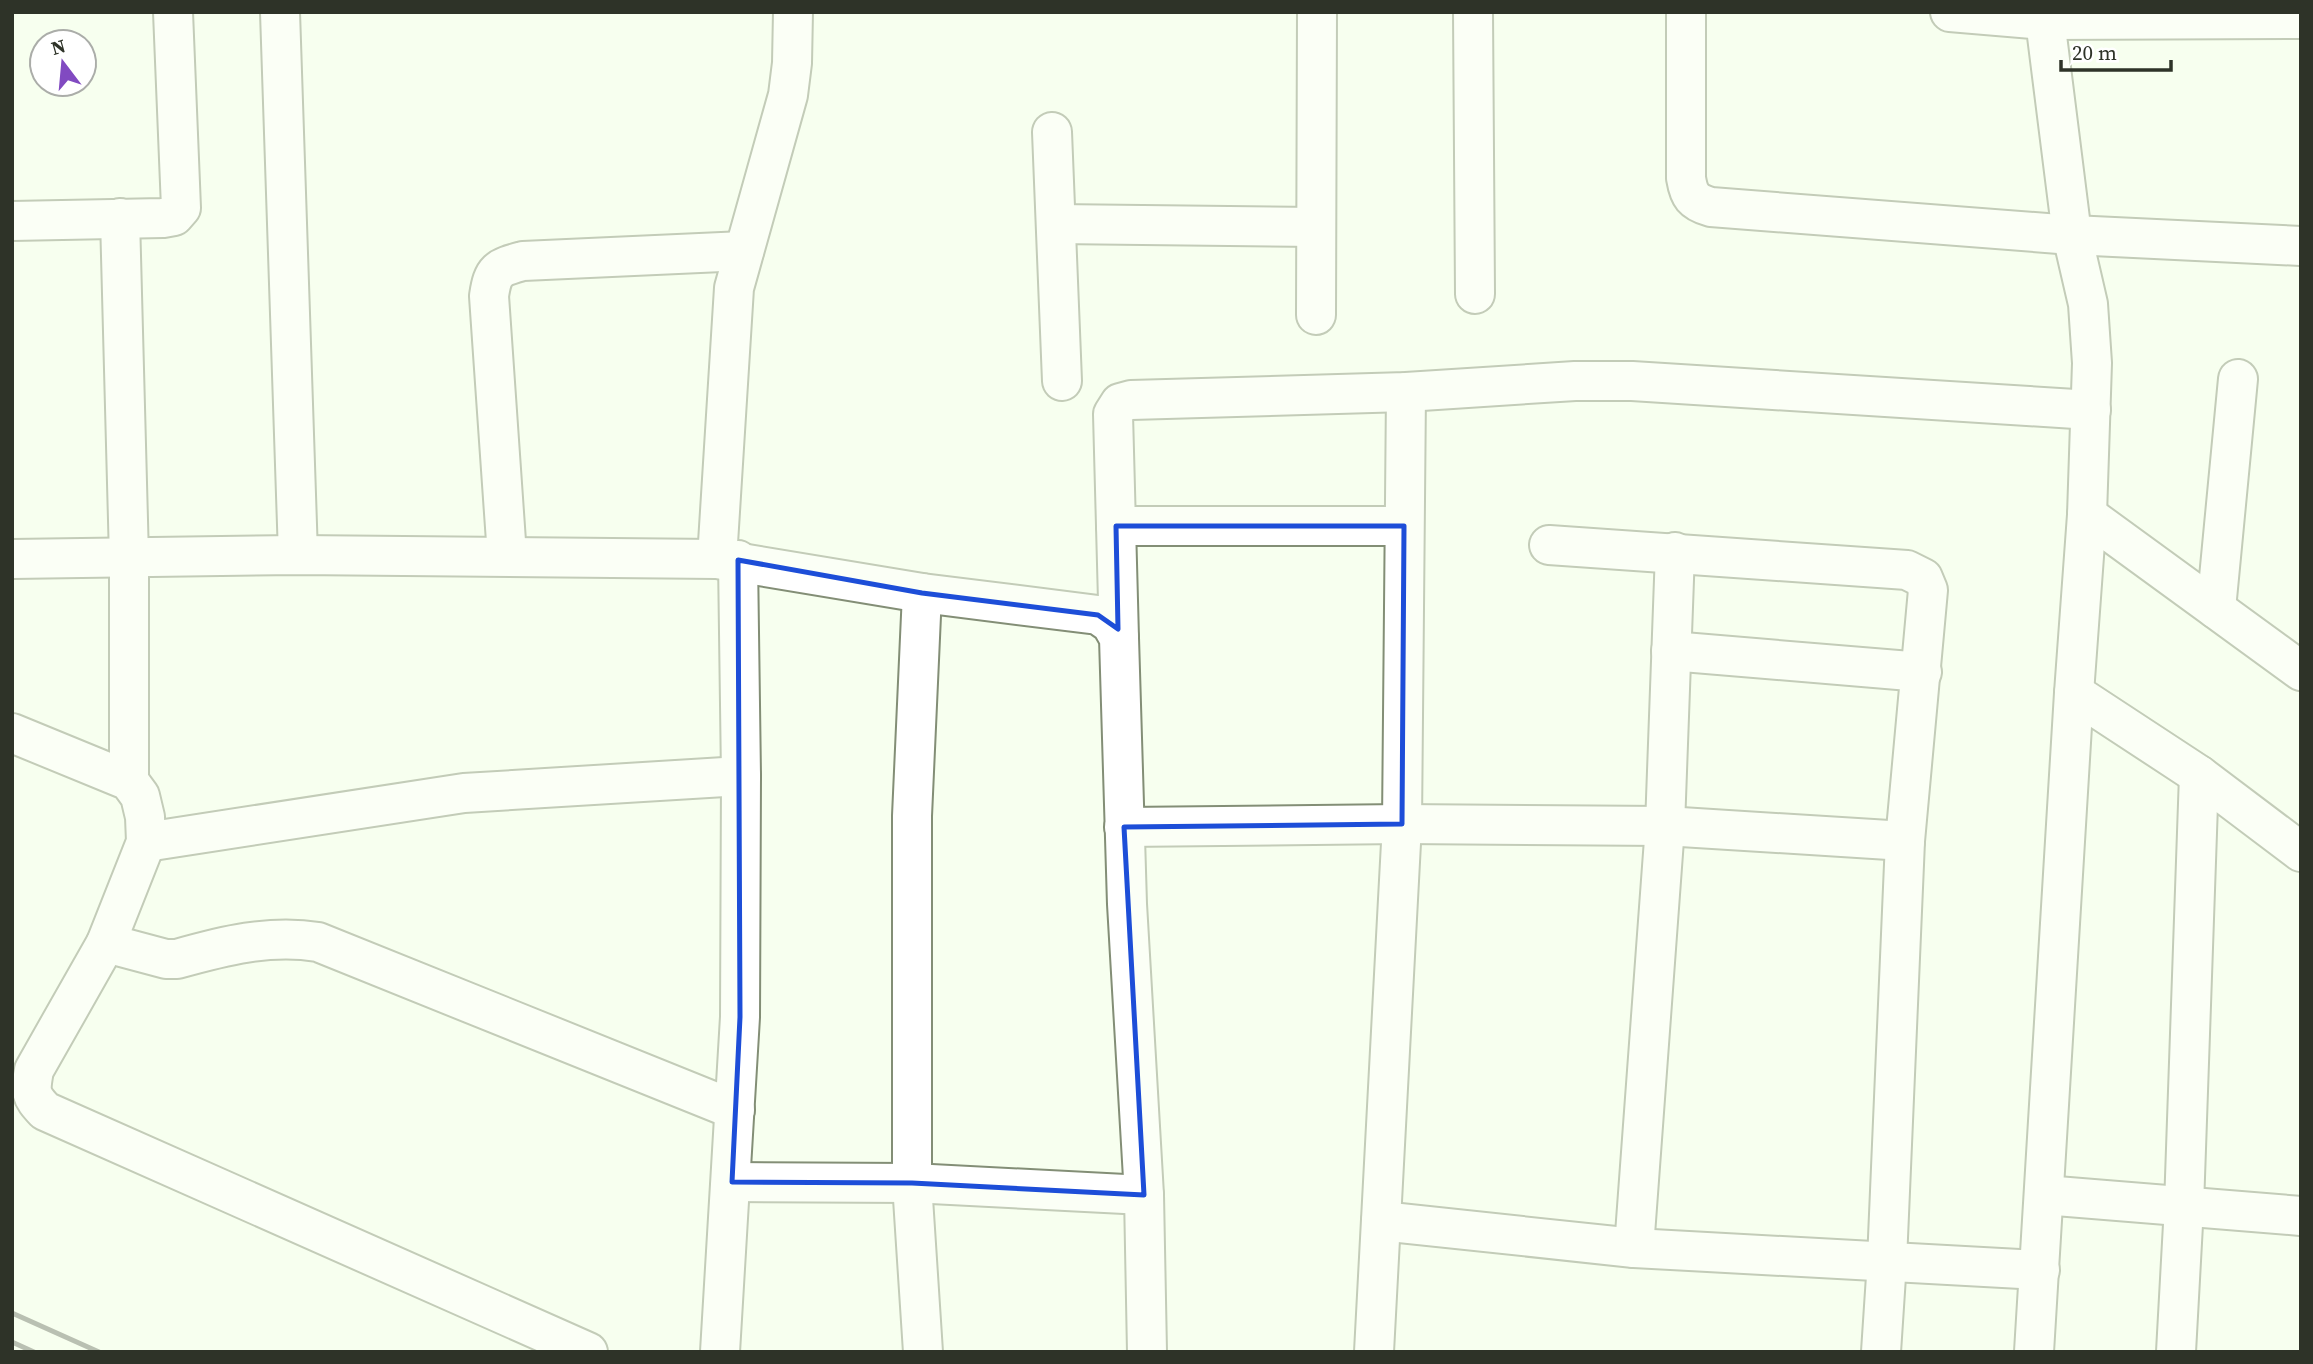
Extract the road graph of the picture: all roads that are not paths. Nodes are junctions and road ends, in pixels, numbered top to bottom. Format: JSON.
{"nodes":[{"id":1,"x":173,"y":12,"type":"edge"},
{"id":2,"x":280,"y":12,"type":"edge"},
{"id":3,"x":793,"y":12,"type":"edge"},
{"id":4,"x":1317,"y":12,"type":"edge"},
{"id":5,"x":1473,"y":12,"type":"edge"},
{"id":6,"x":1686,"y":12,"type":"edge"},
{"id":7,"x":1950,"y":12,"type":"edge"},
{"id":8,"x":2163,"y":17,"type":"edge"},
{"id":9,"x":2301,"y":19,"type":"edge"},
{"id":10,"x":2045,"y":20,"type":"junction"},
{"id":11,"x":1052,"y":132,"type":"dead end"},
{"id":12,"x":120,"y":218,"type":"junction"},
{"id":13,"x":12,"y":221,"type":"edge"},
{"id":14,"x":1056,"y":224,"type":"junction"},
{"id":15,"x":1316,"y":227,"type":"junction"},
{"id":16,"x":2073,"y":235,"type":"junction"},
{"id":17,"x":2301,"y":246,"type":"edge"},
{"id":18,"x":744,"y":251,"type":"junction"},
{"id":19,"x":1475,"y":294,"type":"dead end"},
{"id":20,"x":1316,"y":314,"type":"dead end"},
{"id":21,"x":2238,"y":379,"type":"dead end"},
{"id":22,"x":1062,"y":381,"type":"dead end"},
{"id":23,"x":1406,"y":392,"type":"junction"},
{"id":24,"x":2091,"y":410,"type":"junction"},
{"id":25,"x":2087,"y":515,"type":"junction"},
{"id":26,"x":1116,"y":526,"type":"junction"},
{"id":27,"x":1404,"y":526,"type":"junction"},
{"id":28,"x":1549,"y":545,"type":"dead end"},
{"id":29,"x":1675,"y":552,"type":"junction"},
{"id":30,"x":298,"y":555,"type":"junction"},
{"id":31,"x":507,"y":556,"type":"junction"},
{"id":32,"x":129,"y":558,"type":"junction"},
{"id":33,"x":12,"y":559,"type":"edge"},
{"id":34,"x":727,"y":559,"type":"junction"},
{"id":35,"x":922,"y":593,"type":"junction"},
{"id":36,"x":2216,"y":609,"type":"junction"},
{"id":37,"x":1119,"y":638,"type":"junction"},
{"id":38,"x":1671,"y":651,"type":"junction"},
{"id":39,"x":2301,"y":671,"type":"edge"},
{"id":40,"x":1922,"y":672,"type":"junction"},
{"id":41,"x":2074,"y":693,"type":"junction"},
{"id":42,"x":12,"y":733,"type":"edge"},
{"id":43,"x":2199,"y":775,"type":"junction"},
{"id":44,"x":741,"y":776,"type":"junction"},
{"id":45,"x":129,"y":781,"type":"junction"},
{"id":46,"x":1402,"y":824,"type":"junction"},
{"id":47,"x":1665,"y":826,"type":"junction"},
{"id":48,"x":1124,"y":827,"type":"junction"},
{"id":49,"x":1905,"y":841,"type":"junction"},
{"id":50,"x":146,"y":842,"type":"junction"},
{"id":51,"x":2301,"y":852,"type":"edge"},
{"id":52,"x":106,"y":943,"type":"junction"},
{"id":53,"x":735,"y":1110,"type":"junction"},
{"id":54,"x":732,"y":1182,"type":"junction"},
{"id":55,"x":912,"y":1183,"type":"junction"},
{"id":56,"x":1144,"y":1195,"type":"junction"},
{"id":57,"x":2044,"y":1195,"type":"junction"},
{"id":58,"x":2184,"y":1206,"type":"junction"},
{"id":59,"x":2301,"y":1216,"type":"edge"},
{"id":60,"x":1381,"y":1222,"type":"junction"},
{"id":61,"x":1634,"y":1248,"type":"junction"},
{"id":62,"x":1887,"y":1261,"type":"junction"},
{"id":63,"x":2040,"y":1270,"type":"junction"},
{"id":64,"x":588,"y":1352,"type":"edge"},
{"id":65,"x":720,"y":1352,"type":"edge"},
{"id":66,"x":923,"y":1352,"type":"edge"},
{"id":67,"x":1147,"y":1352,"type":"edge"},
{"id":68,"x":1374,"y":1352,"type":"edge"},
{"id":69,"x":1881,"y":1352,"type":"edge"},
{"id":70,"x":2035,"y":1352,"type":"edge"},
{"id":71,"x":2176,"y":1352,"type":"edge"}],
"edges":[{"from":1,"to":12,"type":"street"},
{"from":2,"to":30,"type":"street"},
{"from":3,"to":18,"type":"street"},
{"from":4,"to":15,"type":"street"},
{"from":5,"to":19,"type":"street"},
{"from":6,"to":16,"type":"street"},
{"from":7,"to":10,"type":"street"},
{"from":8,"to":9,"type":"street"},
{"from":8,"to":10,"type":"street"},
{"from":10,"to":16,"type":"street"},
{"from":11,"to":14,"type":"street"},
{"from":12,"to":13,"type":"street"},
{"from":12,"to":32,"type":"street"},
{"from":14,"to":15,"type":"street"},
{"from":14,"to":22,"type":"street"},
{"from":15,"to":20,"type":"street"},
{"from":16,"to":17,"type":"street"},
{"from":16,"to":24,"type":"street"},
{"from":18,"to":31,"type":"street"},
{"from":18,"to":34,"type":"street"},
{"from":21,"to":36,"type":"street"},
{"from":23,"to":24,"type":"street"},
{"from":23,"to":26,"type":"street"},
{"from":23,"to":27,"type":"street"},
{"from":24,"to":25,"type":"street"},
{"from":25,"to":36,"type":"street"},
{"from":25,"to":41,"type":"street"},
{"from":26,"to":27,"type":"street"},
{"from":26,"to":37,"type":"street"},
{"from":27,"to":46,"type":"street"},
{"from":28,"to":29,"type":"street"},
{"from":29,"to":38,"type":"street"},
{"from":29,"to":40,"type":"street"},
{"from":30,"to":31,"type":"street"},
{"from":30,"to":32,"type":"street"},
{"from":31,"to":34,"type":"street"},
{"from":32,"to":33,"type":"street"},
{"from":32,"to":45,"type":"street"},
{"from":34,"to":35,"type":"street"},
{"from":34,"to":44,"type":"street"},
{"from":35,"to":37,"type":"street"},
{"from":35,"to":55,"type":"street"},
{"from":36,"to":39,"type":"street"},
{"from":37,"to":48,"type":"street"},
{"from":38,"to":40,"type":"street"},
{"from":38,"to":47,"type":"street"},
{"from":40,"to":49,"type":"street"},
{"from":41,"to":43,"type":"street"},
{"from":41,"to":57,"type":"street"},
{"from":42,"to":45,"type":"street"},
{"from":43,"to":51,"type":"street"},
{"from":43,"to":58,"type":"street"},
{"from":44,"to":50,"type":"street"},
{"from":44,"to":53,"type":"street"},
{"from":45,"to":50,"type":"street"},
{"from":46,"to":47,"type":"street"},
{"from":46,"to":48,"type":"street"},
{"from":46,"to":60,"type":"street"},
{"from":47,"to":49,"type":"street"},
{"from":47,"to":61,"type":"street"},
{"from":48,"to":56,"type":"street"},
{"from":49,"to":62,"type":"street"},
{"from":50,"to":52,"type":"street"},
{"from":52,"to":53,"type":"street"},
{"from":52,"to":64,"type":"street"},
{"from":53,"to":54,"type":"street"},
{"from":54,"to":55,"type":"street"},
{"from":54,"to":65,"type":"street"},
{"from":55,"to":56,"type":"street"},
{"from":55,"to":66,"type":"street"},
{"from":56,"to":67,"type":"street"},
{"from":57,"to":58,"type":"street"},
{"from":57,"to":63,"type":"street"},
{"from":58,"to":59,"type":"street"},
{"from":58,"to":71,"type":"street"},
{"from":60,"to":61,"type":"street"},
{"from":60,"to":68,"type":"street"},
{"from":61,"to":62,"type":"street"},
{"from":62,"to":63,"type":"street"},
{"from":62,"to":69,"type":"street"},
{"from":63,"to":70,"type":"street"}]}
